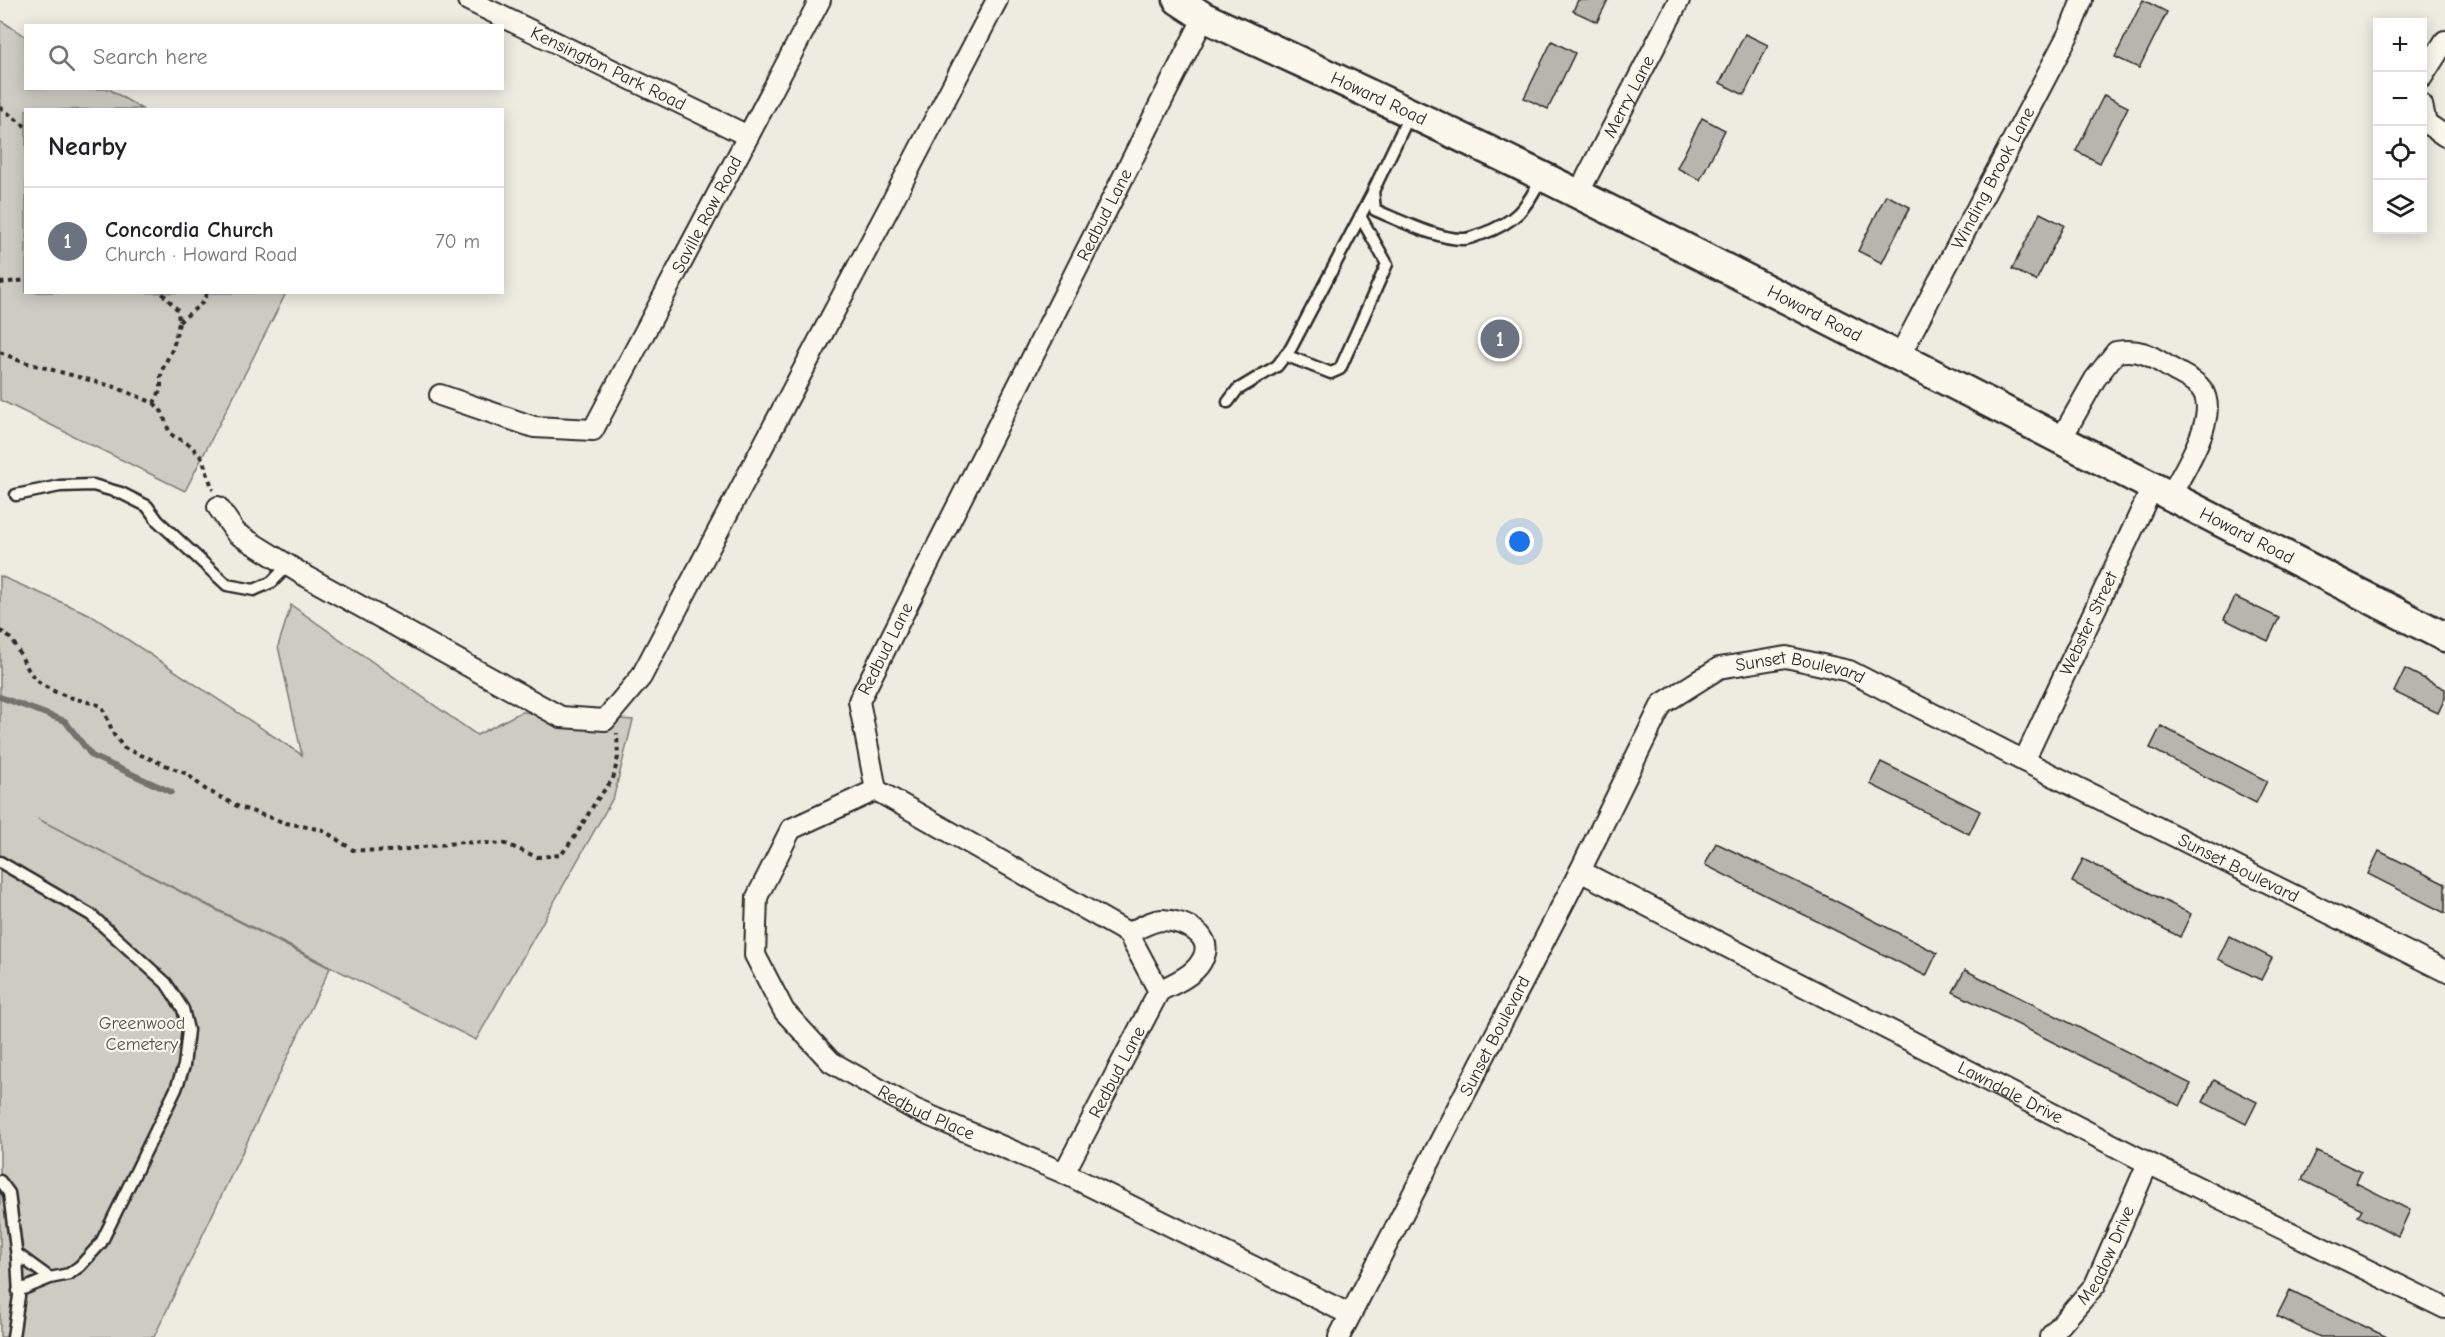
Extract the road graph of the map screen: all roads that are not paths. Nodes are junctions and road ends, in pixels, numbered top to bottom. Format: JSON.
{"nodes":[{"id":1,"x":468,"y":0,"type":"edge"},
{"id":2,"x":820,"y":0,"type":"edge"},
{"id":3,"x":997,"y":0,"type":"edge"},
{"id":4,"x":1178,"y":0,"type":"edge"},
{"id":5,"x":1679,"y":0,"type":"edge"},
{"id":6,"x":2082,"y":0,"type":"edge"},
{"id":7,"x":1204,"y":17,"type":"junction"},
{"id":8,"x":2445,"y":42,"type":"edge"},
{"id":9,"x":2425,"y":72,"type":"edge"},
{"id":10,"x":1411,"y":114,"type":"junction"},
{"id":11,"x":2427,"y":124,"type":"edge"},
{"id":12,"x":748,"y":136,"type":"junction"},
{"id":13,"x":2445,"y":136,"type":"edge"},
{"id":14,"x":1542,"y":176,"type":"junction"},
{"id":15,"x":1373,"y":191,"type":"junction"},
{"id":16,"x":1578,"y":194,"type":"junction"},
{"id":17,"x":1360,"y":216,"type":"junction"},
{"id":18,"x":1285,"y":355,"type":"junction"},
{"id":19,"x":1900,"y":355,"type":"junction"},
{"id":20,"x":440,"y":395,"type":"dead end"},
{"id":21,"x":1228,"y":402,"type":"dead end"},
{"id":22,"x":2061,"y":439,"type":"junction"},
{"id":23,"x":2161,"y":492,"type":"junction"},
{"id":24,"x":16,"y":495,"type":"dead end"},
{"id":25,"x":218,"y":507,"type":"road end"},
{"id":26,"x":288,"y":565,"type":"junction"},
{"id":27,"x":2445,"y":637,"type":"edge"},
{"id":28,"x":2024,"y":761,"type":"junction"},
{"id":29,"x":876,"y":790,"type":"junction"},
{"id":30,"x":0,"y":862,"type":"edge"},
{"id":31,"x":1580,"y":870,"type":"junction"},
{"id":32,"x":1128,"y":933,"type":"junction"},
{"id":33,"x":2445,"y":971,"type":"edge"},
{"id":34,"x":1159,"y":991,"type":"junction"},
{"id":35,"x":2148,"y":1163,"type":"junction"},
{"id":36,"x":1064,"y":1173,"type":"junction"},
{"id":37,"x":0,"y":1181,"type":"edge"},
{"id":38,"x":17,"y":1254,"type":"junction"},
{"id":39,"x":50,"y":1278,"type":"junction"},
{"id":40,"x":18,"y":1291,"type":"junction"},
{"id":41,"x":2445,"y":1308,"type":"edge"},
{"id":42,"x":1349,"y":1314,"type":"junction"},
{"id":43,"x":13,"y":1337,"type":"edge"},
{"id":44,"x":1339,"y":1337,"type":"edge"},
{"id":45,"x":2050,"y":1337,"type":"edge"}],
"edges":[{"from":1,"to":12,"type":"street","name":"Kensington Park Road"},
{"from":2,"to":12,"type":"street","name":"Saville Row Road"},
{"from":3,"to":26,"type":"street"},
{"from":4,"to":7,"type":"street","name":"Howard Road"},
{"from":5,"to":16,"type":"street","name":"Merry Lane"},
{"from":6,"to":19,"type":"street","name":"Winding Brook Lane"},
{"from":7,"to":10,"type":"street","name":"Howard Road"},
{"from":7,"to":29,"type":"street","name":"Redbud Lane"},
{"from":8,"to":9,"type":"street"},
{"from":10,"to":14,"type":"street","name":"Howard Road"},
{"from":10,"to":15,"type":"lane"},
{"from":11,"to":13,"type":"street"},
{"from":12,"to":20,"type":"street","name":"Saville Row Road"},
{"from":14,"to":15,"type":"lane"},
{"from":14,"to":16,"type":"street","name":"Howard Road"},
{"from":15,"to":17,"type":"lane"},
{"from":16,"to":19,"type":"street","name":"Howard Road"},
{"from":17,"to":18,"type":"lane"},
{"from":17,"to":18,"type":"lane"},
{"from":18,"to":21,"type":"lane"},
{"from":19,"to":22,"type":"street","name":"Howard Road"},
{"from":22,"to":23,"type":"street","name":"Howard Road"},
{"from":22,"to":23,"type":"street"},
{"from":23,"to":27,"type":"street","name":"Howard Road"},
{"from":23,"to":28,"type":"street","name":"Webster Street"},
{"from":24,"to":26,"type":"lane"},
{"from":25,"to":26,"type":"street"},
{"from":28,"to":31,"type":"street","name":"Sunset Boulevard"},
{"from":28,"to":33,"type":"street","name":"Sunset Boulevard"},
{"from":29,"to":32,"type":"street"},
{"from":29,"to":36,"type":"street","name":"Redbud Place"},
{"from":30,"to":39,"type":"lane"},
{"from":31,"to":35,"type":"street","name":"Lawndale Drive"},
{"from":31,"to":42,"type":"street","name":"Sunset Boulevard"},
{"from":32,"to":34,"type":"street"},
{"from":32,"to":34,"type":"street"},
{"from":34,"to":36,"type":"street","name":"Redbud Lane"},
{"from":35,"to":41,"type":"street","name":"Lawndale Drive"},
{"from":35,"to":45,"type":"street","name":"Meadow Drive"},
{"from":36,"to":42,"type":"street","name":"Redbud Place"},
{"from":37,"to":38,"type":"lane"},
{"from":38,"to":39,"type":"lane"},
{"from":38,"to":40,"type":"lane"},
{"from":39,"to":40,"type":"lane"},
{"from":40,"to":43,"type":"lane"},
{"from":42,"to":44,"type":"street","name":"Sunset Boulevard"}]}
